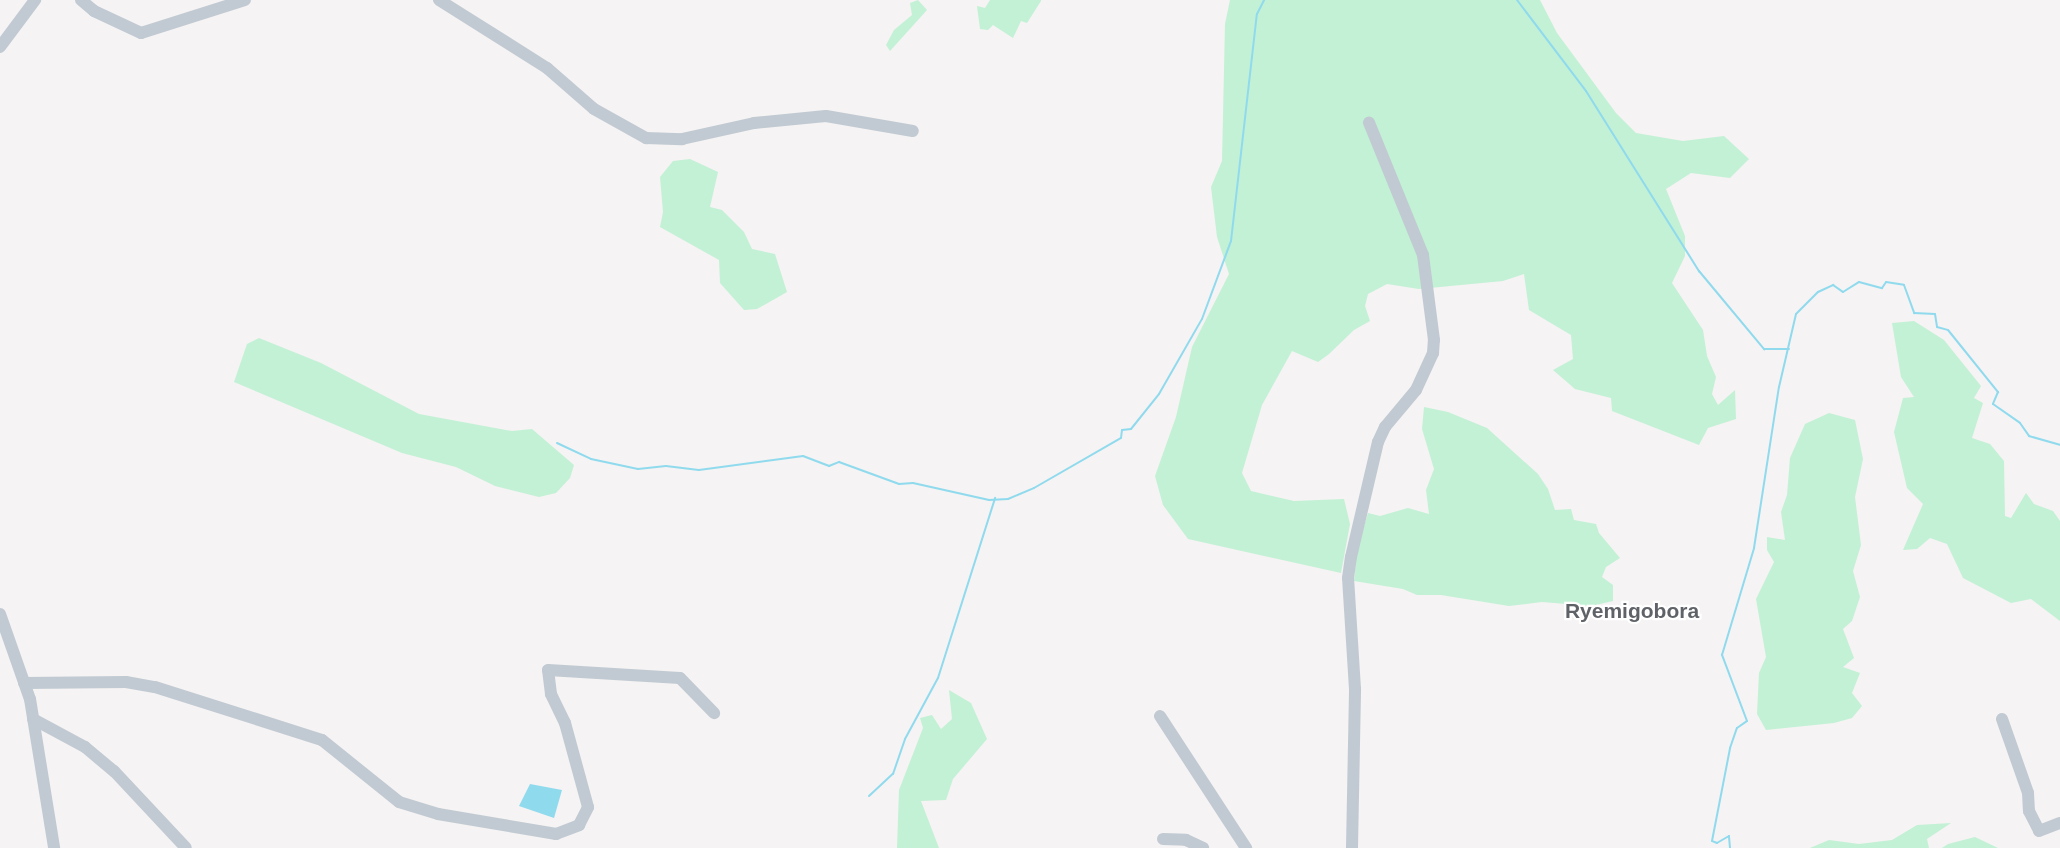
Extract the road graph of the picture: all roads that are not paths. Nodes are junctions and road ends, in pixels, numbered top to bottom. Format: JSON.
{"nodes":[{"id":1,"x":35,"y":0,"type":"edge"},
{"id":2,"x":81,"y":0,"type":"edge"},
{"id":3,"x":245,"y":0,"type":"edge"},
{"id":4,"x":439,"y":0,"type":"edge"},
{"id":5,"x":0,"y":47,"type":"edge"},
{"id":6,"x":1369,"y":123,"type":"dead end"},
{"id":7,"x":913,"y":131,"type":"dead end"},
{"id":8,"x":0,"y":614,"type":"edge"},
{"id":9,"x":24,"y":683,"type":"junction"},
{"id":10,"x":714,"y":713,"type":"dead end"},
{"id":11,"x":1160,"y":716,"type":"dead end"},
{"id":12,"x":33,"y":718,"type":"junction"},
{"id":13,"x":2002,"y":718,"type":"dead end"},
{"id":14,"x":2060,"y":823,"type":"edge"},
{"id":15,"x":1163,"y":839,"type":"dead end"},
{"id":16,"x":54,"y":848,"type":"edge"},
{"id":17,"x":186,"y":848,"type":"edge"},
{"id":18,"x":1203,"y":848,"type":"edge"},
{"id":19,"x":1246,"y":848,"type":"edge"},
{"id":20,"x":1352,"y":848,"type":"edge"}],
"edges":[{"from":1,"to":5,"type":"street"},
{"from":2,"to":3,"type":"street"},
{"from":4,"to":7,"type":"street"},
{"from":6,"to":20,"type":"street"},
{"from":8,"to":9,"type":"street"},
{"from":9,"to":10,"type":"street"},
{"from":9,"to":12,"type":"street"},
{"from":11,"to":19,"type":"street"},
{"from":12,"to":16,"type":"street"},
{"from":12,"to":17,"type":"street"},
{"from":13,"to":14,"type":"street"},
{"from":15,"to":18,"type":"street"}]}
